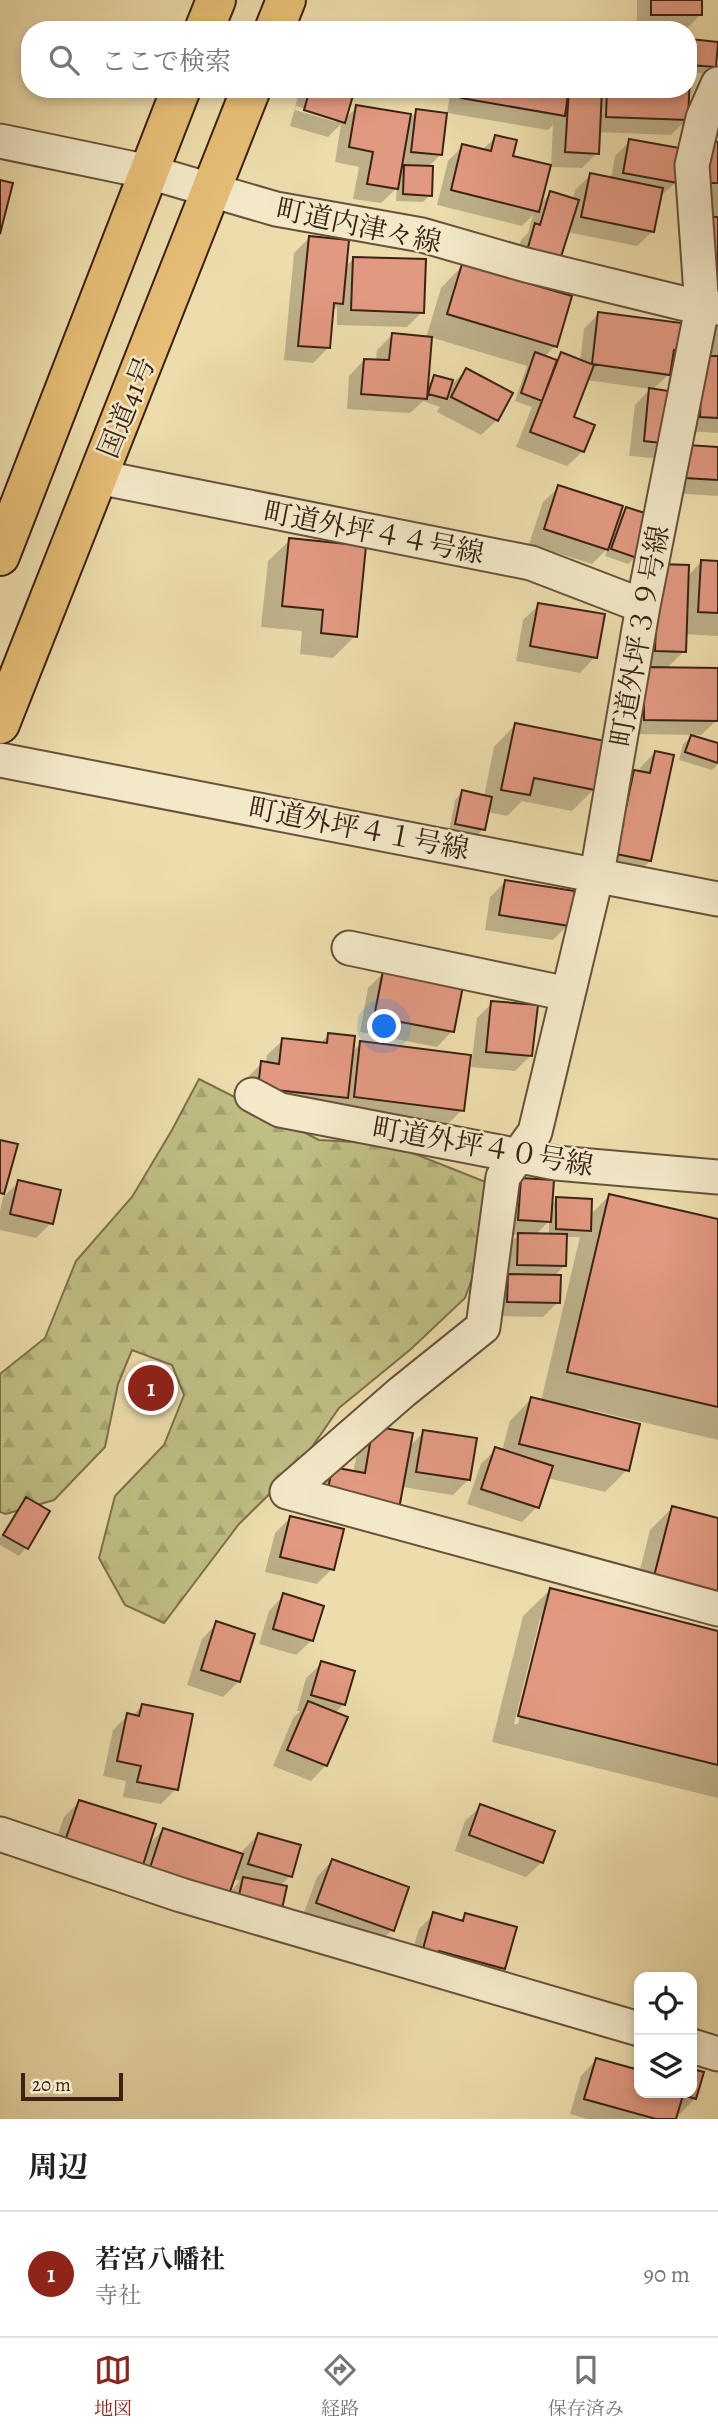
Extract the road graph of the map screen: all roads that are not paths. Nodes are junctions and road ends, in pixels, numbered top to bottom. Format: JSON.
{"nodes":[{"id":1,"x":216,"y":0,"type":"edge"},
{"id":2,"x":286,"y":0,"type":"edge"},
{"id":3,"x":208,"y":21,"type":"edge"},
{"id":4,"x":278,"y":21,"type":"edge"},
{"id":5,"x":718,"y":84,"type":"edge"},
{"id":6,"x":178,"y":98,"type":"edge"},
{"id":7,"x":248,"y":98,"type":"edge"},
{"id":8,"x":0,"y":141,"type":"edge"},
{"id":9,"x":149,"y":172,"type":"junction"},
{"id":10,"x":213,"y":190,"type":"junction"},
{"id":11,"x":710,"y":308,"type":"edge"},
{"id":12,"x":98,"y":477,"type":"junction"},
{"id":13,"x":0,"y":556,"type":"edge"},
{"id":14,"x":643,"y":606,"type":"junction"},
{"id":15,"x":0,"y":724,"type":"edge"},
{"id":16,"x":0,"y":760,"type":"edge"},
{"id":17,"x":597,"y":874,"type":"junction"},
{"id":18,"x":718,"y":899,"type":"edge"},
{"id":19,"x":349,"y":948,"type":"dead end"},
{"id":20,"x":568,"y":994,"type":"junction"},
{"id":21,"x":252,"y":1095,"type":"dead end"},
{"id":22,"x":511,"y":1166,"type":"junction"},
{"id":23,"x":718,"y":1177,"type":"edge"},
{"id":24,"x":718,"y":1609,"type":"edge"},
{"id":25,"x":0,"y":1834,"type":"edge"},
{"id":26,"x":634,"y":2028,"type":"edge"},
{"id":27,"x":697,"y":2048,"type":"edge"},
{"id":28,"x":718,"y":2054,"type":"edge"}],
"edges":[{"from":1,"to":3,"type":"highway"},
{"from":2,"to":4,"type":"highway"},
{"from":5,"to":11,"type":"street","name":"町道外坪３９号線"},
{"from":6,"to":9,"type":"highway"},
{"from":7,"to":10,"type":"highway","name":"国道41号"},
{"from":8,"to":9,"type":"street","name":"町道内津々線"},
{"from":9,"to":10,"type":"street","name":"町道内津々線"},
{"from":9,"to":13,"type":"highway"},
{"from":10,"to":11,"type":"street","name":"町道内津々線"},
{"from":10,"to":12,"type":"highway","name":"国道41号"},
{"from":11,"to":14,"type":"street","name":"町道外坪３９号線"},
{"from":12,"to":14,"type":"street","name":"町道外坪４４号線"},
{"from":12,"to":15,"type":"highway","name":"国道41号"},
{"from":14,"to":17,"type":"street","name":"町道外坪３９号線"},
{"from":16,"to":17,"type":"street","name":"町道外坪４１号線"},
{"from":17,"to":18,"type":"street","name":"町道外坪４１号線"},
{"from":17,"to":20,"type":"street","name":"町道外坪３９号線"},
{"from":19,"to":20,"type":"street"},
{"from":20,"to":22,"type":"street","name":"町道外坪３９号線"},
{"from":21,"to":22,"type":"street","name":"町道外坪４０号線"},
{"from":22,"to":23,"type":"street","name":"町道外坪４０号線"},
{"from":22,"to":24,"type":"street"},
{"from":25,"to":26,"type":"street"},
{"from":27,"to":28,"type":"street"}]}
